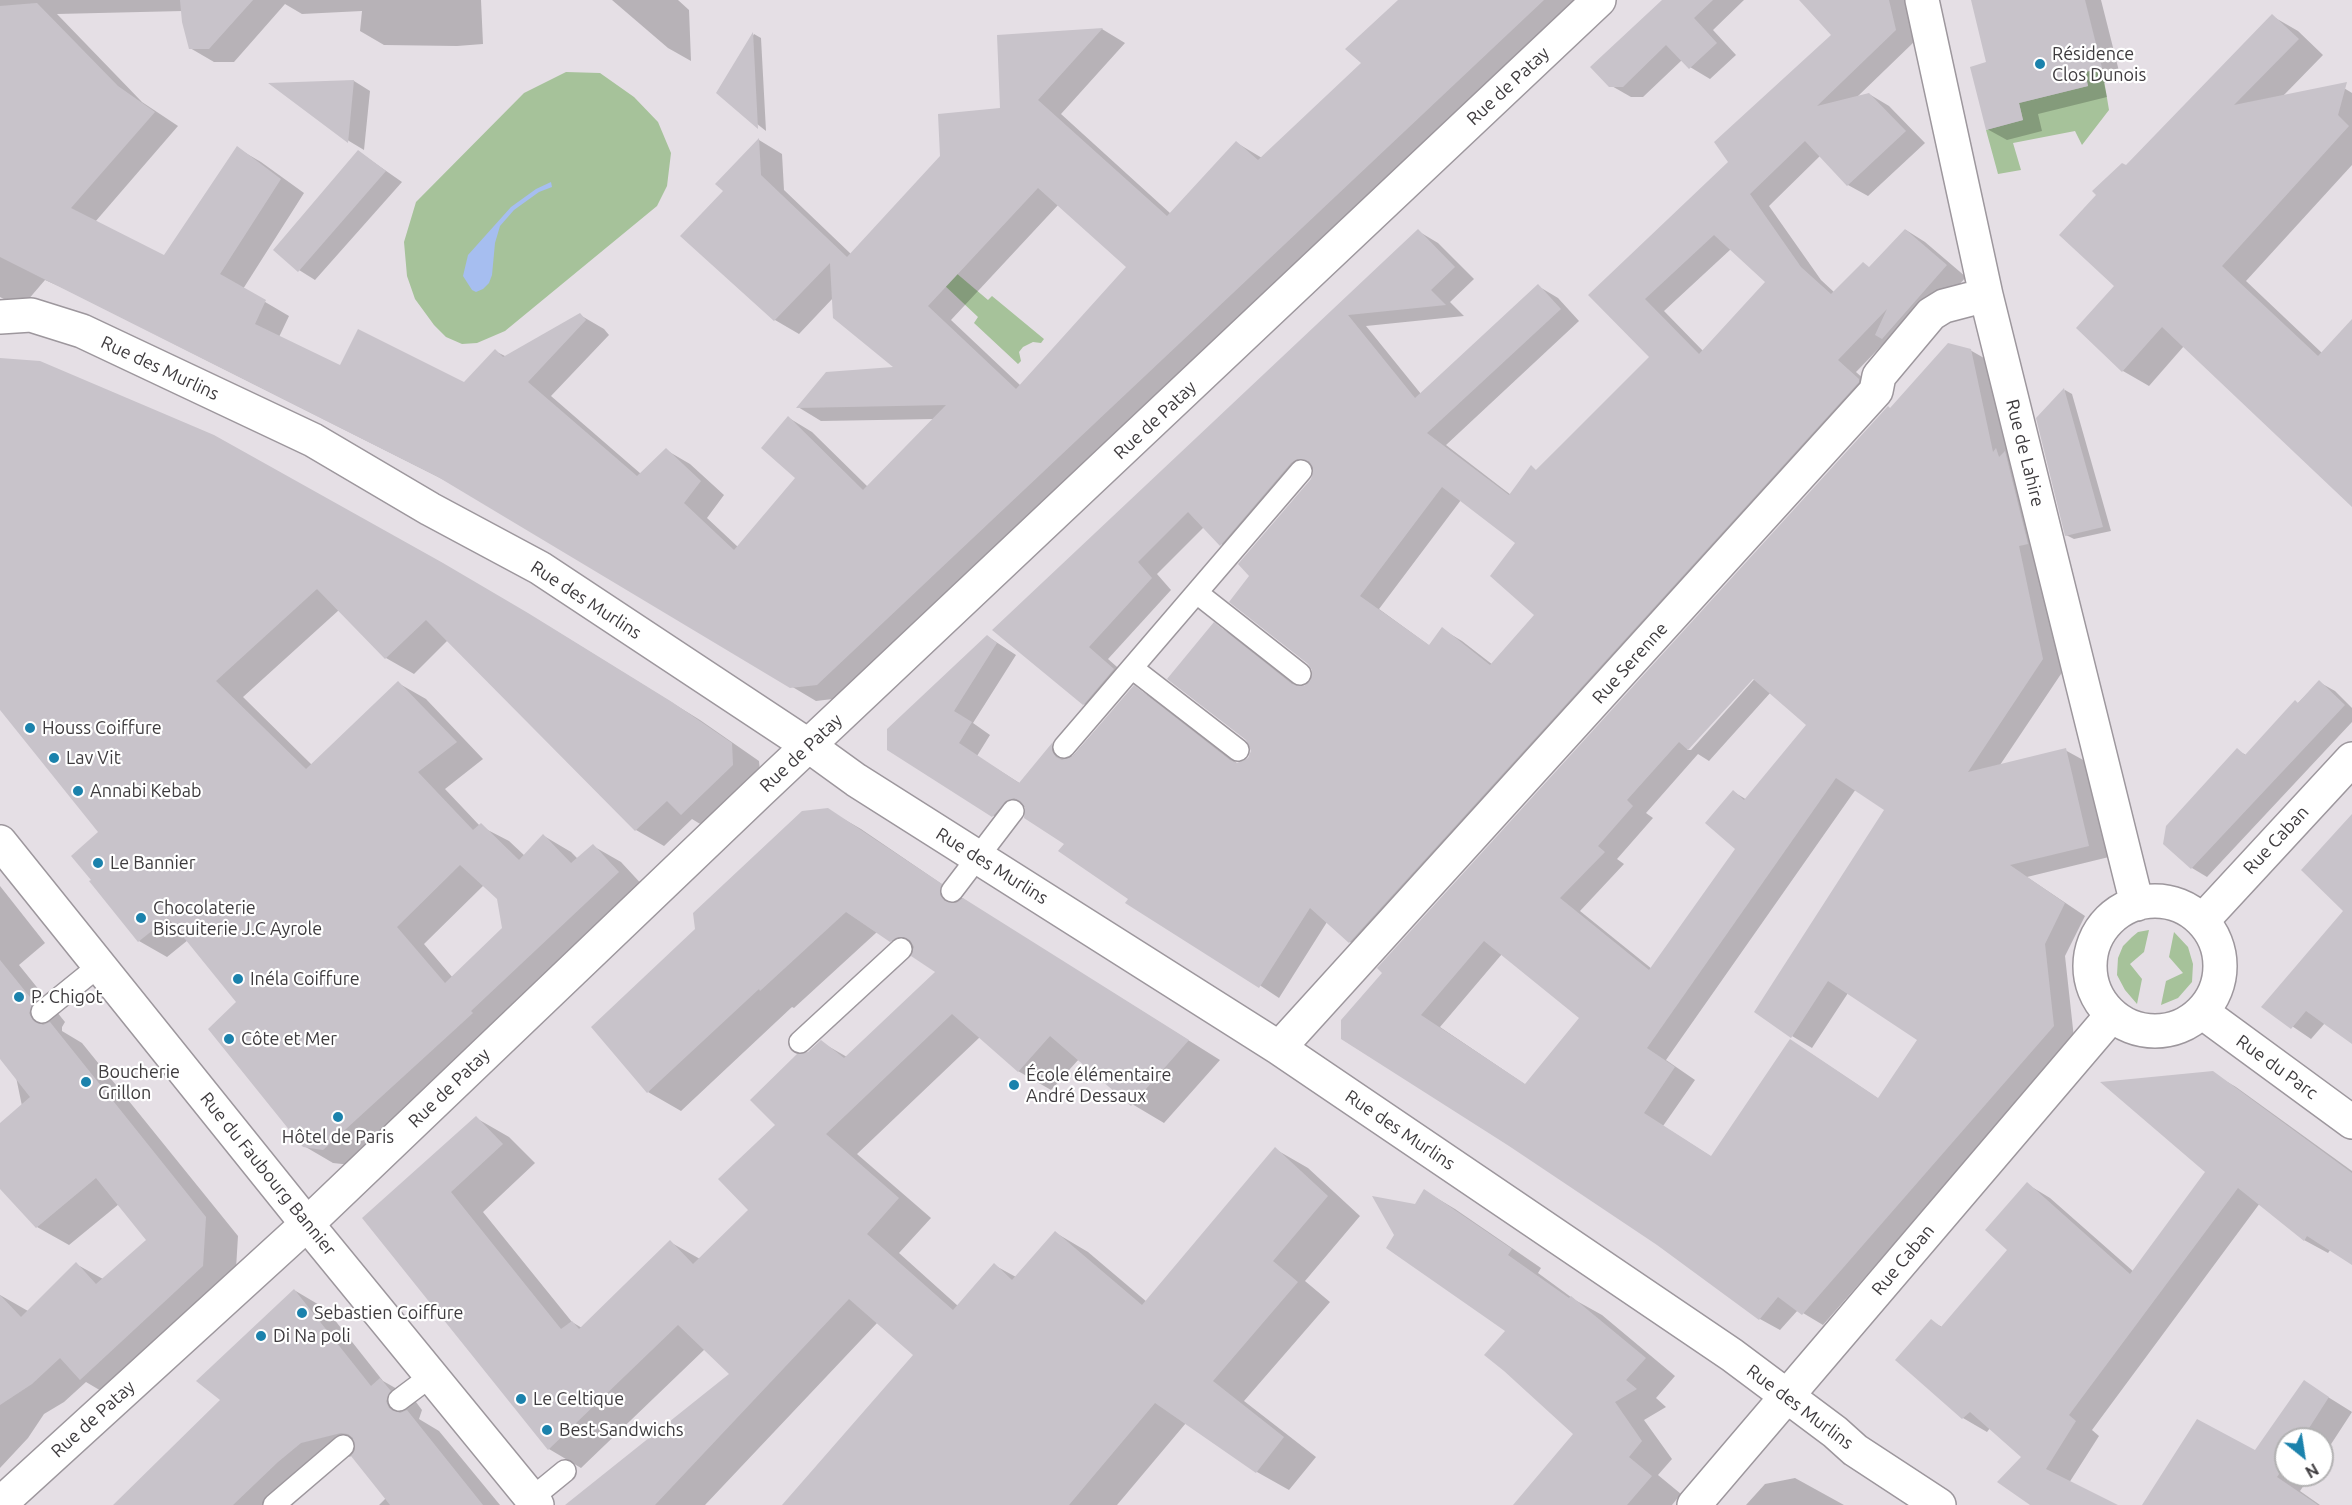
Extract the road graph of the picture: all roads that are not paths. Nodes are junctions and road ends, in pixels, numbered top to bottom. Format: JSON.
{"nodes":[{"id":1,"x":1599,"y":0,"type":"edge"},
{"id":2,"x":1922,"y":0,"type":"edge"},
{"id":3,"x":1986,"y":295,"type":"junction"},
{"id":4,"x":0,"y":317,"type":"edge"},
{"id":5,"x":1301,"y":471,"type":"dead end"},
{"id":6,"x":1197,"y":593,"type":"junction"},
{"id":7,"x":1132,"y":668,"type":"junction"},
{"id":8,"x":1300,"y":674,"type":"dead end"},
{"id":9,"x":809,"y":746,"type":"junction"},
{"id":10,"x":1064,"y":747,"type":"dead end"},
{"id":11,"x":1238,"y":750,"type":"dead end"},
{"id":12,"x":2352,"y":759,"type":"edge"},
{"id":13,"x":1013,"y":811,"type":"dead end"},
{"id":14,"x":0,"y":842,"type":"edge"},
{"id":15,"x":979,"y":858,"type":"junction"},
{"id":16,"x":952,"y":891,"type":"dead end"},
{"id":17,"x":2137,"y":904,"type":"junction"},
{"id":18,"x":2202,"y":921,"type":"junction"},
{"id":19,"x":901,"y":949,"type":"dead end"},
{"id":20,"x":100,"y":965,"type":"junction"},
{"id":21,"x":42,"y":1012,"type":"dead end"},
{"id":22,"x":2202,"y":1012,"type":"junction"},
{"id":23,"x":2112,"y":1015,"type":"junction"},
{"id":24,"x":800,"y":1042,"type":"dead end"},
{"id":25,"x":1279,"y":1048,"type":"junction"},
{"id":26,"x":2352,"y":1122,"type":"edge"},
{"id":27,"x":307,"y":1224,"type":"junction"},
{"id":28,"x":431,"y":1376,"type":"junction"},
{"id":29,"x":1788,"y":1397,"type":"junction"},
{"id":30,"x":399,"y":1400,"type":"dead end"},
{"id":31,"x":343,"y":1446,"type":"dead end"},
{"id":32,"x":565,"y":1471,"type":"dead end"},
{"id":33,"x":535,"y":1501,"type":"edge"},
{"id":34,"x":0,"y":1503,"type":"edge"},
{"id":35,"x":274,"y":1505,"type":"edge"},
{"id":36,"x":1694,"y":1505,"type":"edge"},
{"id":37,"x":1939,"y":1505,"type":"edge"}],
"edges":[{"from":1,"to":9,"type":"street","name":"Rue de Patay"},
{"from":2,"to":3,"type":"street","name":"Rue de Lahire"},
{"from":3,"to":17,"type":"street","name":"Rue de Lahire"},
{"from":3,"to":25,"type":"street","name":"Rue Serenne"},
{"from":4,"to":9,"type":"street","name":"Rue des Murlins"},
{"from":5,"to":6,"type":"lane"},
{"from":6,"to":7,"type":"lane"},
{"from":6,"to":8,"type":"lane"},
{"from":7,"to":10,"type":"lane"},
{"from":7,"to":11,"type":"lane"},
{"from":9,"to":15,"type":"street","name":"Rue des Murlins"},
{"from":9,"to":27,"type":"street","name":"Rue de Patay"},
{"from":12,"to":18,"type":"street","name":"Rue Caban"},
{"from":13,"to":15,"type":"lane"},
{"from":14,"to":20,"type":"street","name":"Rue du Faubourg Bannier"},
{"from":15,"to":16,"type":"lane"},
{"from":15,"to":25,"type":"street","name":"Rue des Murlins"},
{"from":17,"to":18,"type":"street"},
{"from":17,"to":23,"type":"street"},
{"from":18,"to":22,"type":"street"},
{"from":19,"to":24,"type":"lane"},
{"from":20,"to":21,"type":"lane"},
{"from":20,"to":27,"type":"street","name":"Rue du Faubourg Bannier"},
{"from":22,"to":23,"type":"street"},
{"from":22,"to":26,"type":"street","name":"Rue du Parc"},
{"from":23,"to":29,"type":"street","name":"Rue Caban"},
{"from":25,"to":29,"type":"street","name":"Rue des Murlins"},
{"from":27,"to":28,"type":"street","name":"Rue du Faubourg Bannier"},
{"from":27,"to":34,"type":"street","name":"Rue de Patay"},
{"from":28,"to":30,"type":"lane"},
{"from":28,"to":33,"type":"street","name":"Rue du Faubourg Bannier"},
{"from":29,"to":36,"type":"street","name":"Rue Caban"},
{"from":29,"to":37,"type":"street","name":"Rue des Murlins"},
{"from":31,"to":35,"type":"lane"},
{"from":32,"to":33,"type":"lane"}]}
